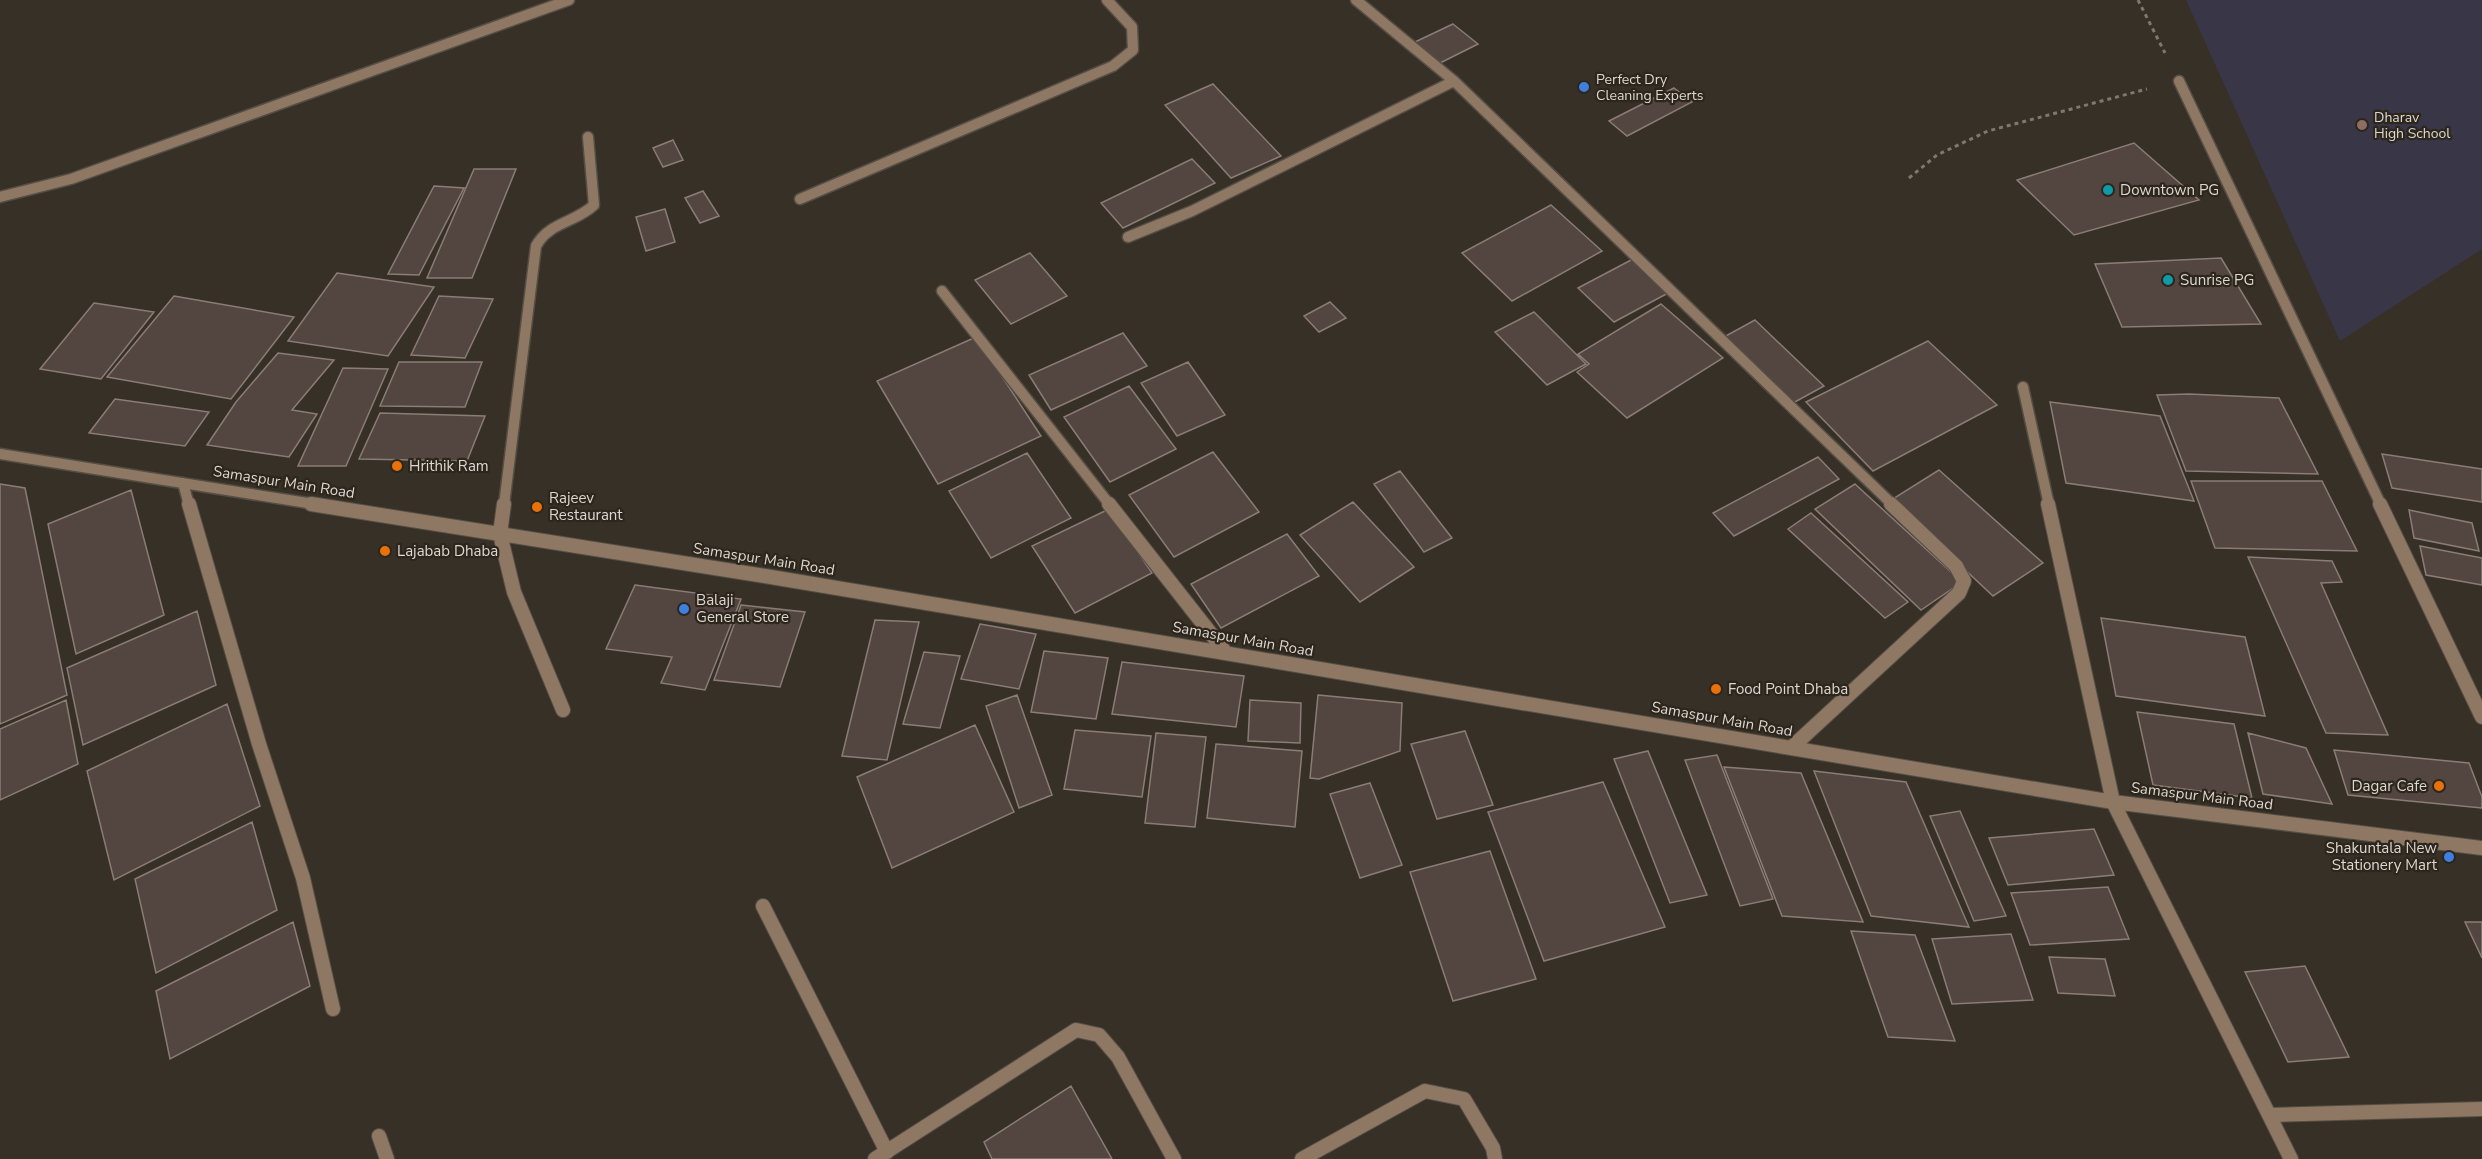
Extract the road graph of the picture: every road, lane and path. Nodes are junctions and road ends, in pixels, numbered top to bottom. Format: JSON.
{"nodes":[{"id":1,"x":569,"y":0,"type":"edge"},
{"id":2,"x":1107,"y":0,"type":"edge"},
{"id":3,"x":1356,"y":0,"type":"edge"},
{"id":4,"x":2138,"y":0,"type":"edge"},
{"id":5,"x":1454,"y":81,"type":"junction"},
{"id":6,"x":2179,"y":81,"type":"junction"},
{"id":7,"x":588,"y":137,"type":"dead end"},
{"id":8,"x":1909,"y":178,"type":"dead end"},
{"id":9,"x":0,"y":196,"type":"edge"},
{"id":10,"x":800,"y":199,"type":"dead end"},
{"id":11,"x":1128,"y":237,"type":"dead end"},
{"id":12,"x":942,"y":291,"type":"dead end"},
{"id":13,"x":2023,"y":387,"type":"dead end"},
{"id":14,"x":0,"y":454,"type":"edge"},
{"id":15,"x":183,"y":483,"type":"junction"},
{"id":16,"x":500,"y":534,"type":"junction"},
{"id":17,"x":1226,"y":653,"type":"junction"},
{"id":18,"x":563,"y":710,"type":"dead end"},
{"id":19,"x":2482,"y":717,"type":"edge"},
{"id":20,"x":1791,"y":748,"type":"junction"},
{"id":21,"x":2113,"y":802,"type":"junction"},
{"id":22,"x":2482,"y":848,"type":"edge"},
{"id":23,"x":763,"y":906,"type":"dead end"},
{"id":24,"x":333,"y":1009,"type":"dead end"},
{"id":25,"x":2482,"y":1109,"type":"edge"},
{"id":26,"x":2270,"y":1115,"type":"junction"},
{"id":27,"x":379,"y":1136,"type":"dead end"},
{"id":28,"x":881,"y":1155,"type":"edge"},
{"id":29,"x":387,"y":1159,"type":"edge"},
{"id":30,"x":1174,"y":1159,"type":"edge"},
{"id":31,"x":1302,"y":1159,"type":"edge"},
{"id":32,"x":1495,"y":1159,"type":"edge"},
{"id":33,"x":2292,"y":1159,"type":"edge"}],
"edges":[{"from":1,"to":9,"type":"street"},
{"from":2,"to":10,"type":"street"},
{"from":3,"to":5,"type":"street"},
{"from":4,"to":6,"type":"path"},
{"from":5,"to":11,"type":"street"},
{"from":5,"to":20,"type":"street"},
{"from":6,"to":8,"type":"path"},
{"from":6,"to":19,"type":"street"},
{"from":7,"to":16,"type":"street"},
{"from":12,"to":17,"type":"street"},
{"from":13,"to":21,"type":"street"},
{"from":14,"to":15,"type":"street","name":"Samaspur Main Road"},
{"from":15,"to":16,"type":"street","name":"Samaspur Main Road"},
{"from":15,"to":24,"type":"street"},
{"from":16,"to":17,"type":"street","name":"Samaspur Main Road"},
{"from":16,"to":18,"type":"street"},
{"from":17,"to":20,"type":"street","name":"Samaspur Main Road"},
{"from":20,"to":21,"type":"street","name":"Samaspur Main Road"},
{"from":21,"to":22,"type":"street","name":"Samaspur Main Road"},
{"from":21,"to":26,"type":"street"},
{"from":23,"to":28,"type":"street"},
{"from":25,"to":26,"type":"street"},
{"from":26,"to":33,"type":"street"},
{"from":27,"to":29,"type":"street"},
{"from":28,"to":30,"type":"street"},
{"from":31,"to":32,"type":"street"}]}
